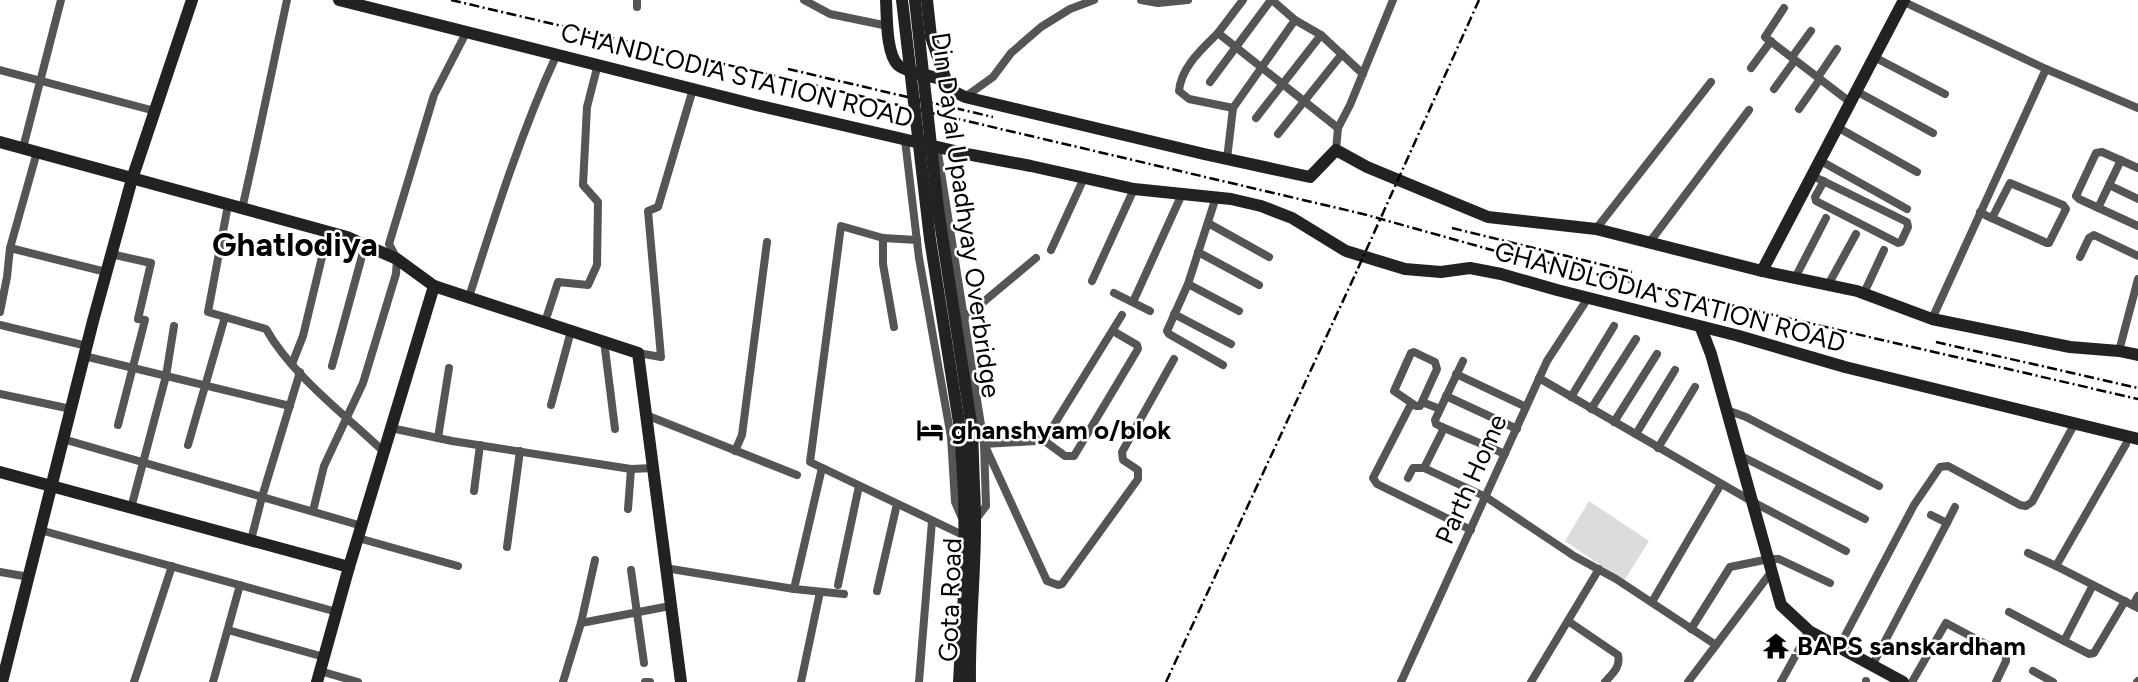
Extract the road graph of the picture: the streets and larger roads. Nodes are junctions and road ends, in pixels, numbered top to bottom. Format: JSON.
{"nodes":[{"id":1,"x":61,"y":0,"type":"edge"},
{"id":2,"x":192,"y":0,"type":"edge"},
{"id":3,"x":287,"y":0,"type":"edge"},
{"id":4,"x":339,"y":0,"type":"edge"},
{"id":5,"x":804,"y":0,"type":"edge"},
{"id":6,"x":886,"y":0,"type":"edge"},
{"id":7,"x":902,"y":0,"type":"edge"},
{"id":8,"x":915,"y":0,"type":"edge"},
{"id":9,"x":927,"y":0,"type":"edge"},
{"id":10,"x":1094,"y":0,"type":"edge"},
{"id":11,"x":1141,"y":0,"type":"edge"},
{"id":12,"x":1188,"y":0,"type":"edge"},
{"id":13,"x":1243,"y":0,"type":"edge"},
{"id":14,"x":1272,"y":0,"type":"edge"},
{"id":15,"x":1392,"y":0,"type":"edge"},
{"id":16,"x":1902,"y":1,"type":"edge"},
{"id":17,"x":1784,"y":8,"type":"dead end"},
{"id":18,"x":1295,"y":20,"type":"junction"},
{"id":19,"x":888,"y":26,"type":"junction"},
{"id":20,"x":467,"y":31,"type":"junction"},
{"id":21,"x":1811,"y":31,"type":"dead end"},
{"id":22,"x":1218,"y":33,"type":"junction"},
{"id":23,"x":1321,"y":35,"type":"junction"},
{"id":24,"x":1771,"y":41,"type":"junction"},
{"id":25,"x":1236,"y":47,"type":"junction"},
{"id":26,"x":1837,"y":49,"type":"dead end"},
{"id":27,"x":557,"y":54,"type":"junction"},
{"id":28,"x":1342,"y":54,"type":"junction"},
{"id":29,"x":1874,"y":57,"type":"junction"},
{"id":30,"x":1794,"y":58,"type":"junction"},
{"id":31,"x":598,"y":64,"type":"junction"},
{"id":32,"x":1262,"y":67,"type":"junction"},
{"id":33,"x":1751,"y":68,"type":"dead end"},
{"id":34,"x":2046,"y":69,"type":"junction"},
{"id":35,"x":0,"y":70,"type":"edge"},
{"id":36,"x":1363,"y":74,"type":"junction"},
{"id":37,"x":1819,"y":78,"type":"junction"},
{"id":38,"x":946,"y":80,"type":"junction"},
{"id":39,"x":40,"y":82,"type":"junction"},
{"id":40,"x":1210,"y":82,"type":"dead end"},
{"id":41,"x":1711,"y":82,"type":"dead end"},
{"id":42,"x":1282,"y":83,"type":"junction"},
{"id":43,"x":693,"y":89,"type":"junction"},
{"id":44,"x":1774,"y":89,"type":"dead end"},
{"id":45,"x":1945,"y":94,"type":"dead end"},
{"id":46,"x":965,"y":97,"type":"junction"},
{"id":47,"x":1853,"y":97,"type":"junction"},
{"id":48,"x":1305,"y":102,"type":"junction"},
{"id":49,"x":1233,"y":108,"type":"junction"},
{"id":50,"x":2138,"y":108,"type":"edge"},
{"id":51,"x":1799,"y":109,"type":"dead end"},
{"id":52,"x":1749,"y":110,"type":"dead end"},
{"id":53,"x":155,"y":111,"type":"junction"},
{"id":54,"x":1256,"y":118,"type":"dead end"},
{"id":55,"x":1837,"y":127,"type":"junction"},
{"id":56,"x":1338,"y":128,"type":"junction"},
{"id":57,"x":1278,"y":134,"type":"dead end"},
{"id":58,"x":1933,"y":134,"type":"dead end"},
{"id":59,"x":905,"y":140,"type":"junction"},
{"id":60,"x":0,"y":142,"type":"edge"},
{"id":61,"x":937,"y":147,"type":"junction"},
{"id":62,"x":23,"y":148,"type":"junction"},
{"id":63,"x":1336,"y":150,"type":"junction"},
{"id":64,"x":37,"y":152,"type":"junction"},
{"id":65,"x":1227,"y":159,"type":"junction"},
{"id":66,"x":1819,"y":160,"type":"junction"},
{"id":67,"x":2121,"y":160,"type":"junction"},
{"id":68,"x":2138,"y":168,"type":"edge"},
{"id":69,"x":1917,"y":172,"type":"dead end"},
{"id":70,"x":1811,"y":175,"type":"junction"},
{"id":71,"x":1084,"y":178,"type":"junction"},
{"id":72,"x":132,"y":179,"type":"junction"},
{"id":73,"x":1824,"y":181,"type":"junction"},
{"id":74,"x":2109,"y":185,"type":"junction"},
{"id":75,"x":1134,"y":189,"type":"junction"},
{"id":76,"x":1182,"y":194,"type":"junction"},
{"id":77,"x":1216,"y":197,"type":"junction"},
{"id":78,"x":2138,"y":199,"type":"edge"},
{"id":79,"x":228,"y":205,"type":"junction"},
{"id":80,"x":2098,"y":208,"type":"junction"},
{"id":81,"x":242,"y":209,"type":"junction"},
{"id":82,"x":1907,"y":209,"type":"dead end"},
{"id":83,"x":1980,"y":212,"type":"junction"},
{"id":84,"x":1826,"y":218,"type":"dead end"},
{"id":85,"x":1992,"y":218,"type":"junction"},
{"id":86,"x":1208,"y":223,"type":"junction"},
{"id":87,"x":2138,"y":226,"type":"edge"},
{"id":88,"x":1596,"y":229,"type":"junction"},
{"id":89,"x":328,"y":232,"type":"junction"},
{"id":90,"x":1856,"y":234,"type":"dead end"},
{"id":91,"x":883,"y":238,"type":"junction"},
{"id":92,"x":917,"y":240,"type":"junction"},
{"id":93,"x":767,"y":242,"type":"dead end"},
{"id":94,"x":1649,"y":243,"type":"junction"},
{"id":95,"x":365,"y":245,"type":"junction"},
{"id":96,"x":10,"y":248,"type":"junction"},
{"id":97,"x":1051,"y":250,"type":"dead end"},
{"id":98,"x":1884,"y":250,"type":"dead end"},
{"id":99,"x":1198,"y":252,"type":"junction"},
{"id":100,"x":111,"y":254,"type":"junction"},
{"id":101,"x":2138,"y":256,"type":"edge"},
{"id":102,"x":1269,"y":257,"type":"dead end"},
{"id":103,"x":2080,"y":257,"type":"dead end"},
{"id":104,"x":1036,"y":258,"type":"dead end"},
{"id":105,"x":397,"y":259,"type":"junction"},
{"id":106,"x":1762,"y":271,"type":"junction"},
{"id":107,"x":107,"y":272,"type":"junction"},
{"id":108,"x":4,"y":276,"type":"edge"},
{"id":109,"x":1795,"y":278,"type":"junction"},
{"id":110,"x":2138,"y":279,"type":"edge"},
{"id":111,"x":1092,"y":281,"type":"dead end"},
{"id":112,"x":1188,"y":284,"type":"junction"},
{"id":113,"x":1259,"y":285,"type":"dead end"},
{"id":114,"x":1828,"y":285,"type":"junction"},
{"id":115,"x":435,"y":286,"type":"junction"},
{"id":116,"x":1114,"y":293,"type":"dead end"},
{"id":117,"x":1864,"y":293,"type":"junction"},
{"id":118,"x":469,"y":298,"type":"junction"},
{"id":119,"x":1588,"y":298,"type":"junction"},
{"id":120,"x":1133,"y":302,"type":"junction"},
{"id":121,"x":1150,"y":311,"type":"dead end"},
{"id":122,"x":1239,"y":311,"type":"dead end"},
{"id":123,"x":0,"y":312,"type":"edge"},
{"id":124,"x":1174,"y":314,"type":"junction"},
{"id":125,"x":1122,"y":315,"type":"dead end"},
{"id":126,"x":225,"y":317,"type":"junction"},
{"id":127,"x":964,"y":319,"type":"junction"},
{"id":128,"x":1932,"y":319,"type":"junction"},
{"id":129,"x":545,"y":322,"type":"junction"},
{"id":130,"x":930,"y":323,"type":"junction"},
{"id":131,"x":0,"y":325,"type":"edge"},
{"id":132,"x":174,"y":326,"type":"dead end"},
{"id":133,"x":1614,"y":326,"type":"dead end"},
{"id":134,"x":894,"y":327,"type":"dead end"},
{"id":135,"x":1700,"y":328,"type":"junction"},
{"id":136,"x":571,"y":331,"type":"junction"},
{"id":137,"x":1114,"y":331,"type":"junction"},
{"id":138,"x":1636,"y":339,"type":"dead end"},
{"id":139,"x":604,"y":341,"type":"junction"},
{"id":140,"x":1231,"y":344,"type":"dead end"},
{"id":141,"x":85,"y":351,"type":"junction"},
{"id":142,"x":2119,"y":351,"type":"junction"},
{"id":143,"x":638,"y":353,"type":"junction"},
{"id":144,"x":1657,"y":354,"type":"dead end"},
{"id":145,"x":2138,"y":355,"type":"edge"},
{"id":146,"x":1174,"y":359,"type":"dead end"},
{"id":147,"x":1463,"y":361,"type":"dead end"},
{"id":148,"x":292,"y":364,"type":"junction"},
{"id":149,"x":1223,"y":365,"type":"dead end"},
{"id":150,"x":332,"y":366,"type":"dead end"},
{"id":151,"x":134,"y":368,"type":"junction"},
{"id":152,"x":449,"y":368,"type":"dead end"},
{"id":153,"x":1675,"y":370,"type":"dead end"},
{"id":154,"x":300,"y":372,"type":"junction"},
{"id":155,"x":1456,"y":374,"type":"junction"},
{"id":156,"x":166,"y":376,"type":"junction"},
{"id":157,"x":1539,"y":378,"type":"junction"},
{"id":158,"x":205,"y":386,"type":"junction"},
{"id":159,"x":1695,"y":387,"type":"dead end"},
{"id":160,"x":0,"y":394,"type":"edge"},
{"id":161,"x":1447,"y":396,"type":"junction"},
{"id":162,"x":1571,"y":397,"type":"junction"},
{"id":163,"x":1422,"y":402,"type":"junction"},
{"id":164,"x":551,"y":405,"type":"dead end"},
{"id":165,"x":289,"y":406,"type":"junction"},
{"id":166,"x":1410,"y":406,"type":"dead end"},
{"id":167,"x":1526,"y":407,"type":"junction"},
{"id":168,"x":71,"y":409,"type":"junction"},
{"id":169,"x":1440,"y":409,"type":"junction"},
{"id":170,"x":1591,"y":409,"type":"junction"},
{"id":171,"x":1727,"y":410,"type":"junction"},
{"id":172,"x":646,"y":415,"type":"junction"},
{"id":173,"x":347,"y":417,"type":"junction"},
{"id":174,"x":1614,"y":422,"type":"junction"},
{"id":175,"x":2075,"y":424,"type":"junction"},
{"id":176,"x":117,"y":425,"type":"dead end"},
{"id":177,"x":1442,"y":427,"type":"junction"},
{"id":178,"x":391,"y":428,"type":"junction"},
{"id":179,"x":615,"y":429,"type":"dead end"},
{"id":180,"x":1517,"y":429,"type":"junction"},
{"id":181,"x":1636,"y":434,"type":"junction"},
{"id":182,"x":438,"y":438,"type":"junction"},
{"id":183,"x":63,"y":439,"type":"junction"},
{"id":184,"x":1042,"y":439,"type":"junction"},
{"id":185,"x":2132,"y":442,"type":"edge"},
{"id":186,"x":984,"y":444,"type":"junction"},
{"id":187,"x":188,"y":445,"type":"dead end"},
{"id":188,"x":480,"y":445,"type":"junction"},
{"id":189,"x":1658,"y":448,"type":"junction"},
{"id":190,"x":735,"y":450,"type":"junction"},
{"id":191,"x":520,"y":451,"type":"junction"},
{"id":192,"x":384,"y":452,"type":"junction"},
{"id":193,"x":1505,"y":454,"type":"junction"},
{"id":194,"x":1739,"y":455,"type":"junction"},
{"id":195,"x":145,"y":463,"type":"junction"},
{"id":196,"x":1424,"y":467,"type":"junction"},
{"id":197,"x":653,"y":468,"type":"junction"},
{"id":198,"x":822,"y":468,"type":"junction"},
{"id":199,"x":631,"y":469,"type":"junction"},
{"id":200,"x":0,"y":472,"type":"edge"},
{"id":201,"x":797,"y":475,"type":"dead end"},
{"id":202,"x":1408,"y":478,"type":"dead end"},
{"id":203,"x":1721,"y":484,"type":"junction"},
{"id":204,"x":51,"y":486,"type":"junction"},
{"id":205,"x":859,"y":486,"type":"junction"},
{"id":206,"x":1879,"y":486,"type":"dead end"},
{"id":207,"x":474,"y":491,"type":"dead end"},
{"id":208,"x":969,"y":491,"type":"junction"},
{"id":209,"x":262,"y":497,"type":"junction"},
{"id":210,"x":1486,"y":497,"type":"junction"},
{"id":211,"x":1753,"y":502,"type":"junction"},
{"id":212,"x":897,"y":504,"type":"junction"},
{"id":213,"x":1955,"y":507,"type":"dead end"},
{"id":214,"x":131,"y":508,"type":"junction"},
{"id":215,"x":628,"y":509,"type":"dead end"},
{"id":216,"x":313,"y":512,"type":"junction"},
{"id":217,"x":1931,"y":515,"type":"dead end"},
{"id":218,"x":1865,"y":519,"type":"dead end"},
{"id":219,"x":932,"y":521,"type":"junction"},
{"id":220,"x":1947,"y":523,"type":"junction"},
{"id":221,"x":968,"y":526,"type":"junction"},
{"id":222,"x":40,"y":530,"type":"junction"},
{"id":223,"x":1471,"y":530,"type":"junction"},
{"id":224,"x":360,"y":532,"type":"junction"},
{"id":225,"x":251,"y":541,"type":"junction"},
{"id":226,"x":507,"y":547,"type":"dead end"},
{"id":227,"x":1846,"y":551,"type":"dead end"},
{"id":228,"x":2028,"y":553,"type":"dead end"},
{"id":229,"x":595,"y":560,"type":"dead end"},
{"id":230,"x":1770,"y":565,"type":"junction"},
{"id":231,"x":172,"y":566,"type":"junction"},
{"id":232,"x":458,"y":566,"type":"dead end"},
{"id":233,"x":2056,"y":566,"type":"junction"},
{"id":234,"x":349,"y":567,"type":"junction"},
{"id":235,"x":666,"y":568,"type":"junction"},
{"id":236,"x":1599,"y":569,"type":"junction"},
{"id":237,"x":631,"y":570,"type":"dead end"},
{"id":238,"x":0,"y":572,"type":"edge"},
{"id":239,"x":29,"y":577,"type":"junction"},
{"id":240,"x":1830,"y":583,"type":"dead end"},
{"id":241,"x":240,"y":585,"type":"junction"},
{"id":242,"x":838,"y":585,"type":"dead end"},
{"id":243,"x":2093,"y":585,"type":"junction"},
{"id":244,"x":794,"y":589,"type":"junction"},
{"id":245,"x":877,"y":591,"type":"dead end"},
{"id":246,"x":820,"y":592,"type":"junction"},
{"id":247,"x":844,"y":594,"type":"dead end"},
{"id":248,"x":2138,"y":596,"type":"edge"},
{"id":249,"x":1652,"y":602,"type":"junction"},
{"id":250,"x":2132,"y":605,"type":"edge"},
{"id":251,"x":670,"y":606,"type":"junction"},
{"id":252,"x":337,"y":612,"type":"junction"},
{"id":253,"x":2009,"y":612,"type":"dead end"},
{"id":254,"x":637,"y":613,"type":"junction"},
{"id":255,"x":1568,"y":621,"type":"junction"},
{"id":256,"x":581,"y":623,"type":"junction"},
{"id":257,"x":1691,"y":629,"type":"junction"},
{"id":258,"x":228,"y":630,"type":"junction"},
{"id":259,"x":1809,"y":631,"type":"junction"},
{"id":260,"x":2064,"y":641,"type":"junction"},
{"id":261,"x":1716,"y":645,"type":"junction"},
{"id":262,"x":1839,"y":647,"type":"junction"},
{"id":263,"x":324,"y":657,"type":"junction"},
{"id":264,"x":644,"y":663,"type":"dead end"},
{"id":265,"x":1872,"y":664,"type":"junction"},
{"id":266,"x":2033,"y":671,"type":"dead end"},
{"id":267,"x":319,"y":677,"type":"edge"},
{"id":268,"x":2,"y":682,"type":"edge"},
{"id":269,"x":134,"y":682,"type":"edge"},
{"id":270,"x":213,"y":682,"type":"edge"},
{"id":271,"x":358,"y":682,"type":"edge"},
{"id":272,"x":563,"y":682,"type":"edge"},
{"id":273,"x":681,"y":682,"type":"edge"},
{"id":274,"x":801,"y":682,"type":"edge"},
{"id":275,"x":919,"y":682,"type":"edge"},
{"id":276,"x":959,"y":682,"type":"edge"},
{"id":277,"x":970,"y":682,"type":"edge"},
{"id":278,"x":1401,"y":682,"type":"edge"},
{"id":279,"x":1531,"y":682,"type":"edge"},
{"id":280,"x":1605,"y":682,"type":"edge"},
{"id":281,"x":1688,"y":682,"type":"edge"},
{"id":282,"x":1781,"y":682,"type":"edge"},
{"id":283,"x":1903,"y":682,"type":"edge"},
{"id":284,"x":1912,"y":682,"type":"edge"},
{"id":285,"x":1996,"y":682,"type":"edge"},
{"id":286,"x":2053,"y":682,"type":"edge"}],
"edges":[{"from":1,"to":39,"type":"street"},
{"from":2,"to":53,"type":"street"},
{"from":3,"to":81,"type":"street"},
{"from":4,"to":20,"type":"street","name":"CHANDLODIA STATION ROAD"},
{"from":5,"to":19,"type":"street"},
{"from":6,"to":19,"type":"street"},
{"from":7,"to":208,"type":"street","name":"Din Dayal Upadhyay Overbridge","bridge":true},
{"from":8,"to":208,"type":"street","name":"Din Dayal Upadhyay Overbridge","bridge":true},
{"from":9,"to":38,"type":"street"},
{"from":10,"to":46,"type":"street"},
{"from":11,"to":12,"type":"street"},
{"from":13,"to":22,"type":"street"},
{"from":14,"to":18,"type":"street"},
{"from":14,"to":25,"type":"street"},
{"from":15,"to":36,"type":"street"},
{"from":16,"to":29,"type":"street"},
{"from":16,"to":34,"type":"street"},
{"from":17,"to":24,"type":"street"},
{"from":18,"to":23,"type":"street"},
{"from":18,"to":32,"type":"street"},
{"from":19,"to":38,"type":"street"},
{"from":20,"to":27,"type":"street","name":"CHANDLODIA STATION ROAD"},
{"from":20,"to":105,"type":"street"},
{"from":21,"to":30,"type":"street"},
{"from":22,"to":25,"type":"street"},
{"from":22,"to":49,"type":"street"},
{"from":23,"to":28,"type":"street"},
{"from":23,"to":42,"type":"street"},
{"from":24,"to":30,"type":"street"},
{"from":24,"to":33,"type":"street"},
{"from":25,"to":32,"type":"street"},
{"from":25,"to":40,"type":"street"},
{"from":26,"to":37,"type":"street"},
{"from":27,"to":31,"type":"street","name":"CHANDLODIA STATION ROAD"},
{"from":27,"to":118,"type":"street"},
{"from":28,"to":36,"type":"street"},
{"from":28,"to":48,"type":"street"},
{"from":29,"to":45,"type":"street"},
{"from":29,"to":47,"type":"street"},
{"from":30,"to":37,"type":"street"},
{"from":30,"to":44,"type":"street"},
{"from":31,"to":43,"type":"street","name":"CHANDLODIA STATION ROAD"},
{"from":31,"to":129,"type":"street"},
{"from":32,"to":42,"type":"street"},
{"from":32,"to":49,"type":"street"},
{"from":34,"to":50,"type":"street"},
{"from":34,"to":83,"type":"street"},
{"from":35,"to":39,"type":"street"},
{"from":36,"to":56,"type":"street"},
{"from":37,"to":47,"type":"street"},
{"from":37,"to":51,"type":"street"},
{"from":38,"to":46,"type":"street"},
{"from":39,"to":53,"type":"street"},
{"from":39,"to":62,"type":"street"},
{"from":41,"to":88,"type":"street"},
{"from":42,"to":48,"type":"street"},
{"from":42,"to":54,"type":"street"},
{"from":43,"to":59,"type":"street","name":"CHANDLODIA STATION ROAD"},
{"from":43,"to":143,"type":"street"},
{"from":46,"to":65,"type":"street"},
{"from":47,"to":55,"type":"street"},
{"from":47,"to":58,"type":"street"},
{"from":48,"to":56,"type":"street"},
{"from":48,"to":57,"type":"street"},
{"from":49,"to":65,"type":"street"},
{"from":52,"to":94,"type":"street"},
{"from":53,"to":72,"type":"street"},
{"from":55,"to":66,"type":"street"},
{"from":55,"to":69,"type":"street"},
{"from":56,"to":63,"type":"street"},
{"from":59,"to":61,"type":"street","name":"CHANDLODIA STATION ROAD"},
{"from":59,"to":92,"type":"street"},
{"from":60,"to":62,"type":"street"},
{"from":61,"to":71,"type":"street","name":"CHANDLODIA STATION ROAD"},
{"from":61,"to":127,"type":"street"},
{"from":62,"to":64,"type":"street"},
{"from":63,"to":65,"type":"street"},
{"from":63,"to":88,"type":"street"},
{"from":64,"to":72,"type":"street"},
{"from":64,"to":96,"type":"street"},
{"from":66,"to":70,"type":"street"},
{"from":66,"to":82,"type":"street"},
{"from":67,"to":68,"type":"street"},
{"from":67,"to":74,"type":"street"},
{"from":67,"to":80,"type":"street"},
{"from":70,"to":73,"type":"street"},
{"from":70,"to":106,"type":"street"},
{"from":71,"to":75,"type":"street","name":"CHANDLODIA STATION ROAD"},
{"from":71,"to":97,"type":"street"},
{"from":72,"to":79,"type":"street"},
{"from":72,"to":100,"type":"street"},
{"from":73,"to":73,"type":"street"},
{"from":74,"to":78,"type":"street"},
{"from":74,"to":80,"type":"street"},
{"from":75,"to":76,"type":"street","name":"CHANDLODIA STATION ROAD"},
{"from":75,"to":111,"type":"street"},
{"from":76,"to":77,"type":"street","name":"CHANDLODIA STATION ROAD"},
{"from":76,"to":120,"type":"street"},
{"from":77,"to":86,"type":"street"},
{"from":77,"to":119,"type":"street","name":"CHANDLODIA STATION ROAD"},
{"from":79,"to":81,"type":"street"},
{"from":79,"to":126,"type":"street"},
{"from":80,"to":87,"type":"street"},
{"from":81,"to":89,"type":"street"},
{"from":83,"to":85,"type":"street"},
{"from":83,"to":128,"type":"street"},
{"from":84,"to":109,"type":"street"},
{"from":85,"to":85,"type":"street"},
{"from":86,"to":99,"type":"street"},
{"from":86,"to":102,"type":"street"},
{"from":88,"to":94,"type":"street"},
{"from":89,"to":95,"type":"street"},
{"from":89,"to":148,"type":"street"},
{"from":90,"to":114,"type":"street"},
{"from":91,"to":92,"type":"street"},
{"from":91,"to":134,"type":"street"},
{"from":91,"to":198,"type":"street"},
{"from":92,"to":130,"type":"street"},
{"from":93,"to":190,"type":"street"},
{"from":94,"to":106,"type":"street"},
{"from":95,"to":105,"type":"street"},
{"from":95,"to":150,"type":"street"},
{"from":96,"to":107,"type":"street"},
{"from":96,"to":108,"type":"street"},
{"from":98,"to":117,"type":"street"},
{"from":99,"to":112,"type":"street"},
{"from":99,"to":113,"type":"street"},
{"from":100,"to":107,"type":"street"},
{"from":100,"to":151,"type":"street"},
{"from":101,"to":103,"type":"street"},
{"from":104,"to":127,"type":"street"},
{"from":105,"to":115,"type":"street"},
{"from":105,"to":173,"type":"street"},
{"from":106,"to":109,"type":"street"},
{"from":107,"to":141,"type":"street"},
{"from":108,"to":123,"type":"street"},
{"from":109,"to":114,"type":"street"},
{"from":110,"to":142,"type":"street"},
{"from":112,"to":122,"type":"street"},
{"from":112,"to":124,"type":"street"},
{"from":114,"to":117,"type":"street"},
{"from":115,"to":118,"type":"street"},
{"from":115,"to":178,"type":"street"},
{"from":116,"to":120,"type":"street"},
{"from":117,"to":128,"type":"street"},
{"from":118,"to":129,"type":"street"},
{"from":119,"to":135,"type":"street","name":"CHANDLODIA STATION ROAD"},
{"from":119,"to":157,"type":"street","name":"Parth Home"},
{"from":120,"to":121,"type":"street"},
{"from":124,"to":140,"type":"street"},
{"from":124,"to":149,"type":"street"},
{"from":125,"to":137,"type":"street"},
{"from":126,"to":148,"type":"street"},
{"from":126,"to":158,"type":"street"},
{"from":127,"to":130,"type":"street"},
{"from":127,"to":186,"type":"street"},
{"from":128,"to":142,"type":"street"},
{"from":129,"to":136,"type":"street"},
{"from":130,"to":221,"type":"street"},
{"from":131,"to":141,"type":"street"},
{"from":132,"to":156,"type":"street"},
{"from":133,"to":162,"type":"street"},
{"from":135,"to":171,"type":"street"},
{"from":135,"to":175,"type":"street","name":"CHANDLODIA STATION ROAD"},
{"from":136,"to":139,"type":"street"},
{"from":136,"to":164,"type":"street"},
{"from":137,"to":184,"type":"street"},
{"from":137,"to":184,"type":"street"},
{"from":138,"to":170,"type":"street"},
{"from":139,"to":143,"type":"street"},
{"from":139,"to":179,"type":"street"},
{"from":141,"to":151,"type":"street"},
{"from":141,"to":168,"type":"street"},
{"from":142,"to":145,"type":"street"},
{"from":143,"to":172,"type":"street"},
{"from":144,"to":174,"type":"street"},
{"from":146,"to":186,"type":"street"},
{"from":147,"to":155,"type":"street"},
{"from":148,"to":154,"type":"street"},
{"from":151,"to":156,"type":"street"},
{"from":151,"to":176,"type":"street"},
{"from":152,"to":182,"type":"street"},
{"from":153,"to":181,"type":"street"},
{"from":154,"to":165,"type":"street"},
{"from":154,"to":173,"type":"street"},
{"from":155,"to":161,"type":"street"},
{"from":155,"to":167,"type":"street"},
{"from":156,"to":158,"type":"street"},
{"from":156,"to":195,"type":"street"},
{"from":157,"to":162,"type":"street"},
{"from":157,"to":167,"type":"street","name":"Parth Home"},
{"from":158,"to":165,"type":"street"},
{"from":158,"to":187,"type":"street"},
{"from":159,"to":189,"type":"street"},
{"from":160,"to":168,"type":"street"},
{"from":161,"to":169,"type":"street"},
{"from":161,"to":180,"type":"street"},
{"from":162,"to":170,"type":"street"},
{"from":163,"to":163,"type":"street"},
{"from":163,"to":169,"type":"street"},
{"from":165,"to":209,"type":"street"},
{"from":166,"to":223,"type":"street"},
{"from":167,"to":180,"type":"street","name":"Parth Home"},
{"from":168,"to":183,"type":"street"},
{"from":169,"to":177,"type":"street"},
{"from":170,"to":174,"type":"street"},
{"from":171,"to":194,"type":"street"},
{"from":171,"to":206,"type":"street"},
{"from":172,"to":190,"type":"street"},
{"from":172,"to":197,"type":"street"},
{"from":173,"to":192,"type":"street"},
{"from":173,"to":216,"type":"street"},
{"from":174,"to":181,"type":"street"},
{"from":175,"to":185,"type":"street","name":"CHANDLODIA STATION ROAD"},
{"from":175,"to":262,"type":"street"},
{"from":177,"to":193,"type":"street"},
{"from":177,"to":196,"type":"street"},
{"from":178,"to":182,"type":"street"},
{"from":178,"to":192,"type":"street"},
{"from":180,"to":193,"type":"street","name":"Parth Home"},
{"from":181,"to":189,"type":"street"},
{"from":182,"to":188,"type":"street"},
{"from":183,"to":195,"type":"street"},
{"from":183,"to":204,"type":"street"},
{"from":184,"to":186,"type":"street"},
{"from":185,"to":233,"type":"street"},
{"from":186,"to":221,"type":"street"},
{"from":188,"to":191,"type":"street"},
{"from":188,"to":207,"type":"street"},
{"from":189,"to":203,"type":"street"},
{"from":190,"to":201,"type":"street"},
{"from":191,"to":199,"type":"street"},
{"from":191,"to":226,"type":"street"},
{"from":192,"to":224,"type":"street"},
{"from":193,"to":210,"type":"street","name":"Parth Home"},
{"from":194,"to":211,"type":"street"},
{"from":194,"to":218,"type":"street"},
{"from":195,"to":209,"type":"street"},
{"from":195,"to":214,"type":"street"},
{"from":196,"to":202,"type":"street"},
{"from":196,"to":210,"type":"street"},
{"from":197,"to":199,"type":"street"},
{"from":197,"to":235,"type":"street"},
{"from":198,"to":205,"type":"street"},
{"from":198,"to":244,"type":"street"},
{"from":199,"to":215,"type":"street"},
{"from":200,"to":204,"type":"street"},
{"from":203,"to":211,"type":"street"},
{"from":203,"to":249,"type":"street"},
{"from":204,"to":214,"type":"street"},
{"from":204,"to":222,"type":"street"},
{"from":205,"to":212,"type":"street"},
{"from":205,"to":242,"type":"street"},
{"from":208,"to":221,"type":"street","name":"Din Dayal Upadhyay Overbridge"},
{"from":209,"to":216,"type":"street"},
{"from":209,"to":225,"type":"street"},
{"from":210,"to":223,"type":"street","name":"Parth Home"},
{"from":210,"to":236,"type":"street"},
{"from":211,"to":227,"type":"street"},
{"from":211,"to":230,"type":"street"},
{"from":212,"to":219,"type":"street"},
{"from":212,"to":245,"type":"street"},
{"from":213,"to":220,"type":"street"},
{"from":214,"to":225,"type":"street"},
{"from":216,"to":224,"type":"street"},
{"from":217,"to":220,"type":"street"},
{"from":219,"to":221,"type":"street"},
{"from":219,"to":275,"type":"street"},
{"from":220,"to":265,"type":"street"},
{"from":221,"to":276,"type":"street","name":"Gota Road"},
{"from":221,"to":277,"type":"street","name":"Gota Road"},
{"from":222,"to":231,"type":"street"},
{"from":222,"to":239,"type":"street"},
{"from":223,"to":278,"type":"street","name":"Parth Home"},
{"from":224,"to":232,"type":"street"},
{"from":224,"to":234,"type":"street"},
{"from":225,"to":234,"type":"street"},
{"from":228,"to":233,"type":"street"},
{"from":229,"to":256,"type":"street"},
{"from":230,"to":240,"type":"street"},
{"from":230,"to":257,"type":"street"},
{"from":230,"to":259,"type":"street"},
{"from":230,"to":261,"type":"street"},
{"from":231,"to":241,"type":"street"},
{"from":231,"to":269,"type":"street"},
{"from":233,"to":243,"type":"street"},
{"from":234,"to":252,"type":"street"},
{"from":235,"to":244,"type":"street"},
{"from":235,"to":251,"type":"street"},
{"from":236,"to":249,"type":"street"},
{"from":236,"to":255,"type":"street"},
{"from":237,"to":254,"type":"street"},
{"from":238,"to":239,"type":"street"},
{"from":239,"to":268,"type":"street"},
{"from":241,"to":252,"type":"street"},
{"from":241,"to":258,"type":"street"},
{"from":243,"to":250,"type":"street"},
{"from":243,"to":260,"type":"street"},
{"from":244,"to":246,"type":"street"},
{"from":246,"to":247,"type":"street"},
{"from":246,"to":274,"type":"street"},
{"from":248,"to":250,"type":"street"},
{"from":249,"to":257,"type":"street"},
{"from":250,"to":260,"type":"street"},
{"from":251,"to":254,"type":"street"},
{"from":251,"to":273,"type":"street"},
{"from":252,"to":263,"type":"street"},
{"from":253,"to":260,"type":"street"},
{"from":254,"to":256,"type":"street"},
{"from":254,"to":264,"type":"street"},
{"from":255,"to":279,"type":"street"},
{"from":255,"to":280,"type":"street"},
{"from":256,"to":272,"type":"street"},
{"from":257,"to":261,"type":"street"},
{"from":258,"to":263,"type":"street"},
{"from":258,"to":270,"type":"street"},
{"from":259,"to":262,"type":"street"},
{"from":259,"to":282,"type":"street"},
{"from":261,"to":281,"type":"street"},
{"from":262,"to":265,"type":"street"},
{"from":263,"to":267,"type":"street"},
{"from":265,"to":283,"type":"street"},
{"from":266,"to":286,"type":"street"},
{"from":267,"to":271,"type":"street"},
{"from":284,"to":285,"type":"street"}]}
